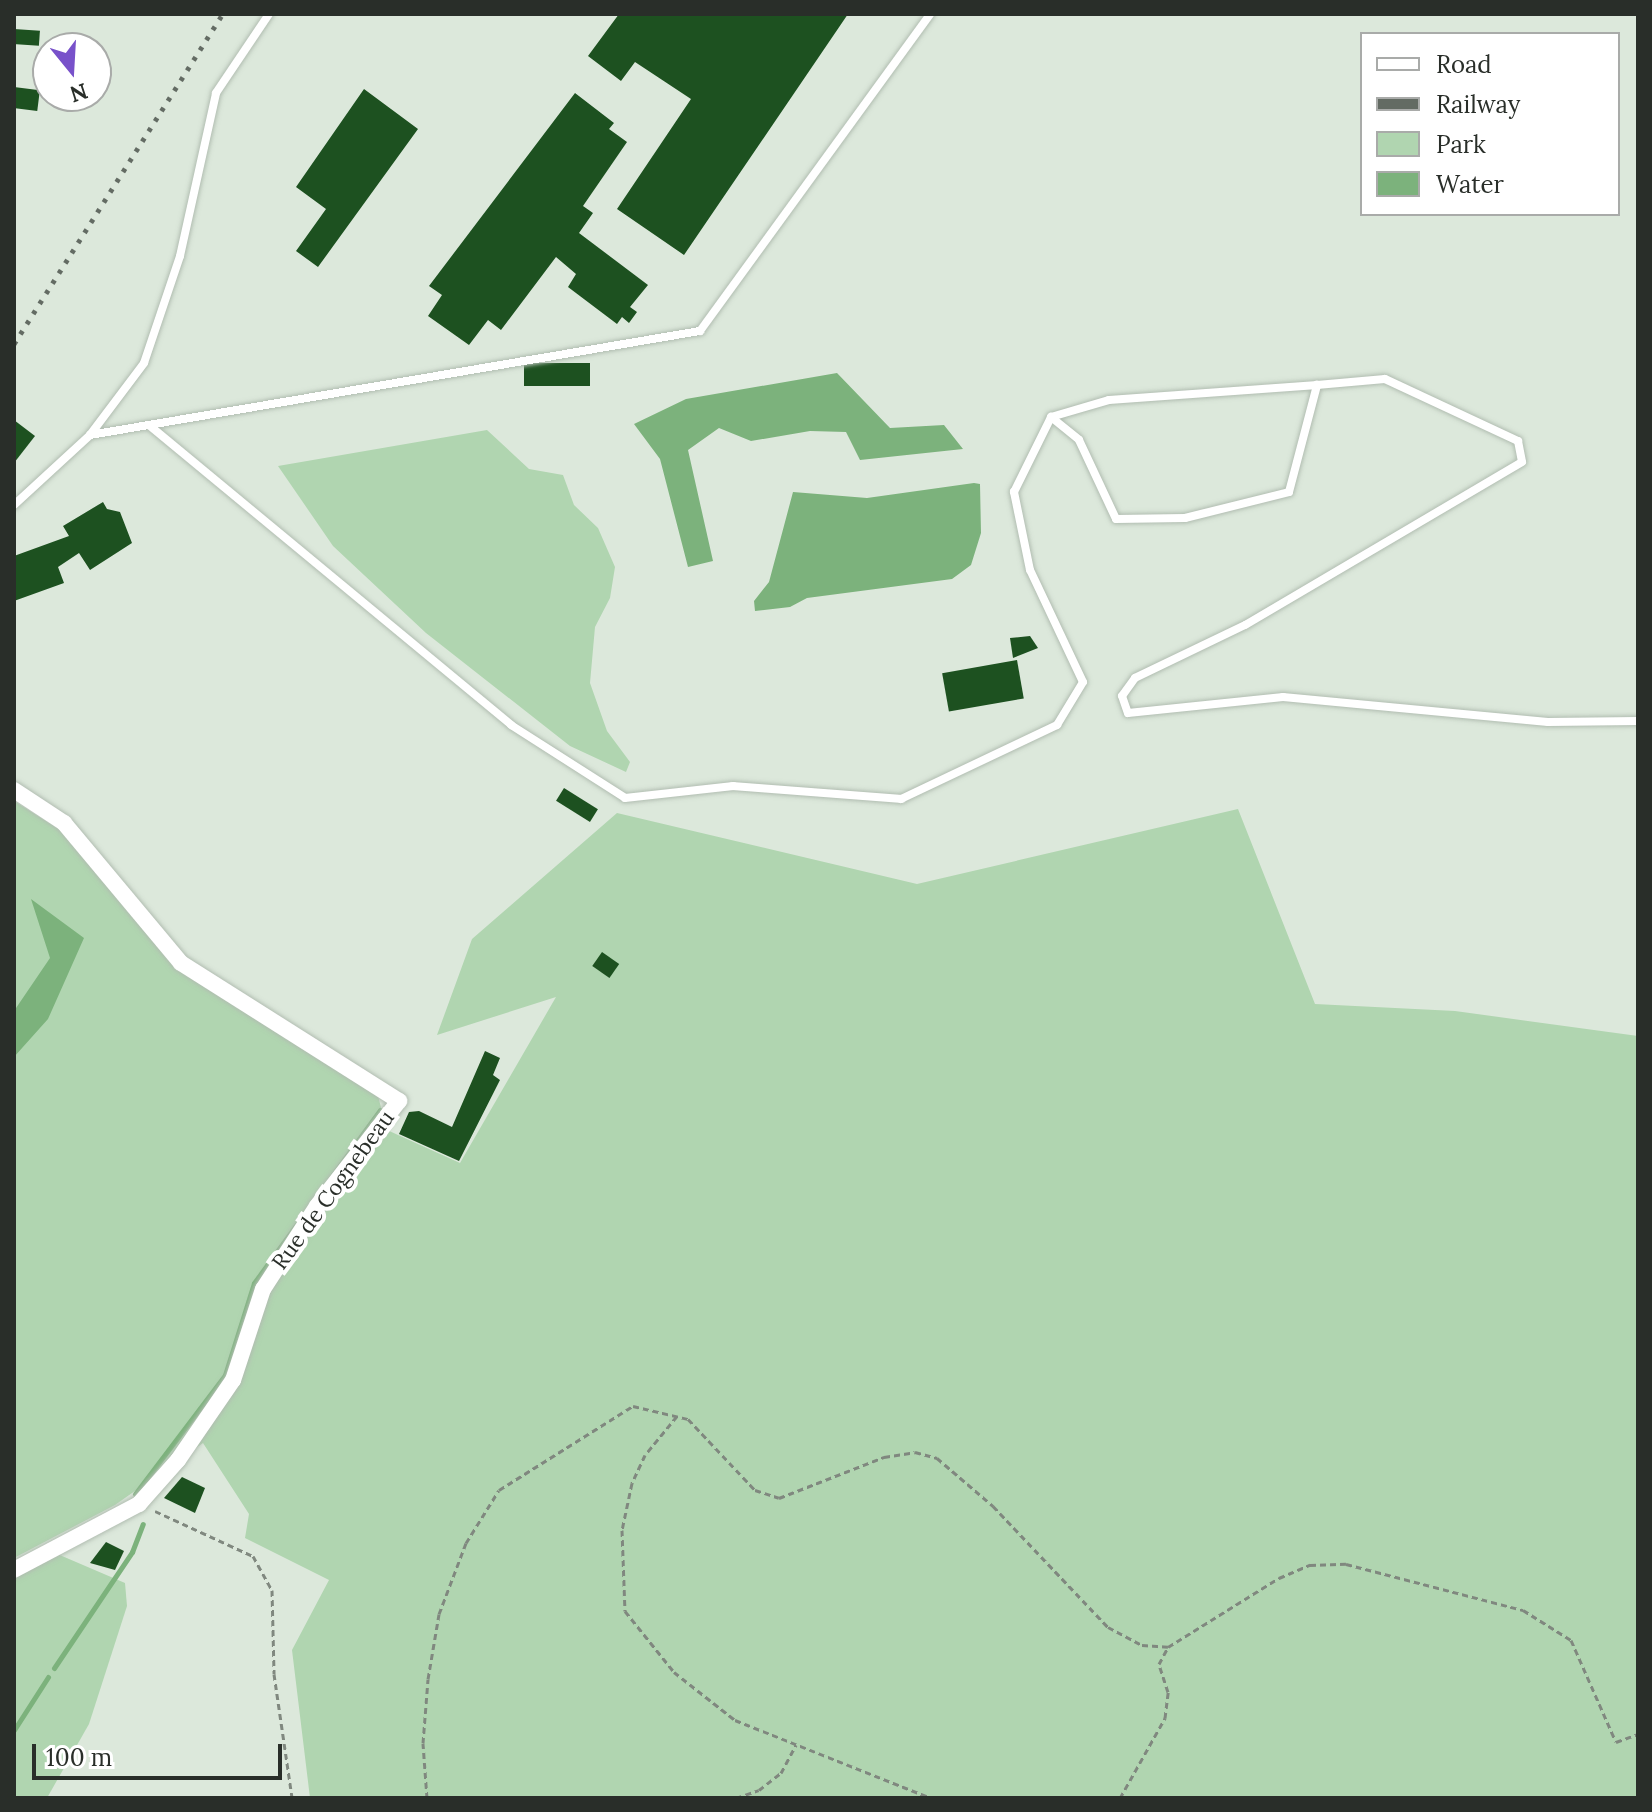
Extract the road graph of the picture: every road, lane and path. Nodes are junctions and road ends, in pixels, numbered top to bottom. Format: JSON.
{"nodes":[{"id":1,"x":269,"y":14,"type":"edge"},
{"id":2,"x":930,"y":14,"type":"edge"},
{"id":3,"x":1317,"y":385,"type":"junction"},
{"id":4,"x":1051,"y":417,"type":"junction"},
{"id":5,"x":150,"y":426,"type":"junction"},
{"id":6,"x":90,"y":435,"type":"junction"},
{"id":7,"x":14,"y":505,"type":"edge"},
{"id":8,"x":1638,"y":721,"type":"edge"},
{"id":9,"x":14,"y":790,"type":"edge"},
{"id":10,"x":688,"y":1419,"type":"junction"},
{"id":11,"x":139,"y":1504,"type":"junction"},
{"id":12,"x":14,"y":1570,"type":"edge"},
{"id":13,"x":1168,"y":1647,"type":"junction"},
{"id":14,"x":1638,"y":1734,"type":"edge"},
{"id":15,"x":797,"y":1745,"type":"junction"},
{"id":16,"x":292,"y":1798,"type":"edge"},
{"id":17,"x":427,"y":1798,"type":"edge"},
{"id":18,"x":736,"y":1798,"type":"edge"},
{"id":19,"x":931,"y":1798,"type":"edge"},
{"id":20,"x":1120,"y":1798,"type":"edge"}],
"edges":[{"from":1,"to":6,"type":"lane"},
{"from":2,"to":5,"type":"lane"},
{"from":3,"to":4,"type":"lane"},
{"from":3,"to":4,"type":"lane"},
{"from":3,"to":8,"type":"lane"},
{"from":4,"to":5,"type":"lane"},
{"from":5,"to":6,"type":"lane"},
{"from":6,"to":7,"type":"lane"},
{"from":9,"to":11,"type":"street","name":"Rue de Cognebeau"},
{"from":10,"to":13,"type":"path"},
{"from":10,"to":15,"type":"path"},
{"from":10,"to":17,"type":"path"},
{"from":11,"to":12,"type":"street","name":"Rue de Cognebeau"},
{"from":11,"to":16,"type":"path"},
{"from":13,"to":14,"type":"path"},
{"from":13,"to":20,"type":"path"},
{"from":15,"to":18,"type":"path"},
{"from":15,"to":19,"type":"path"}]}
